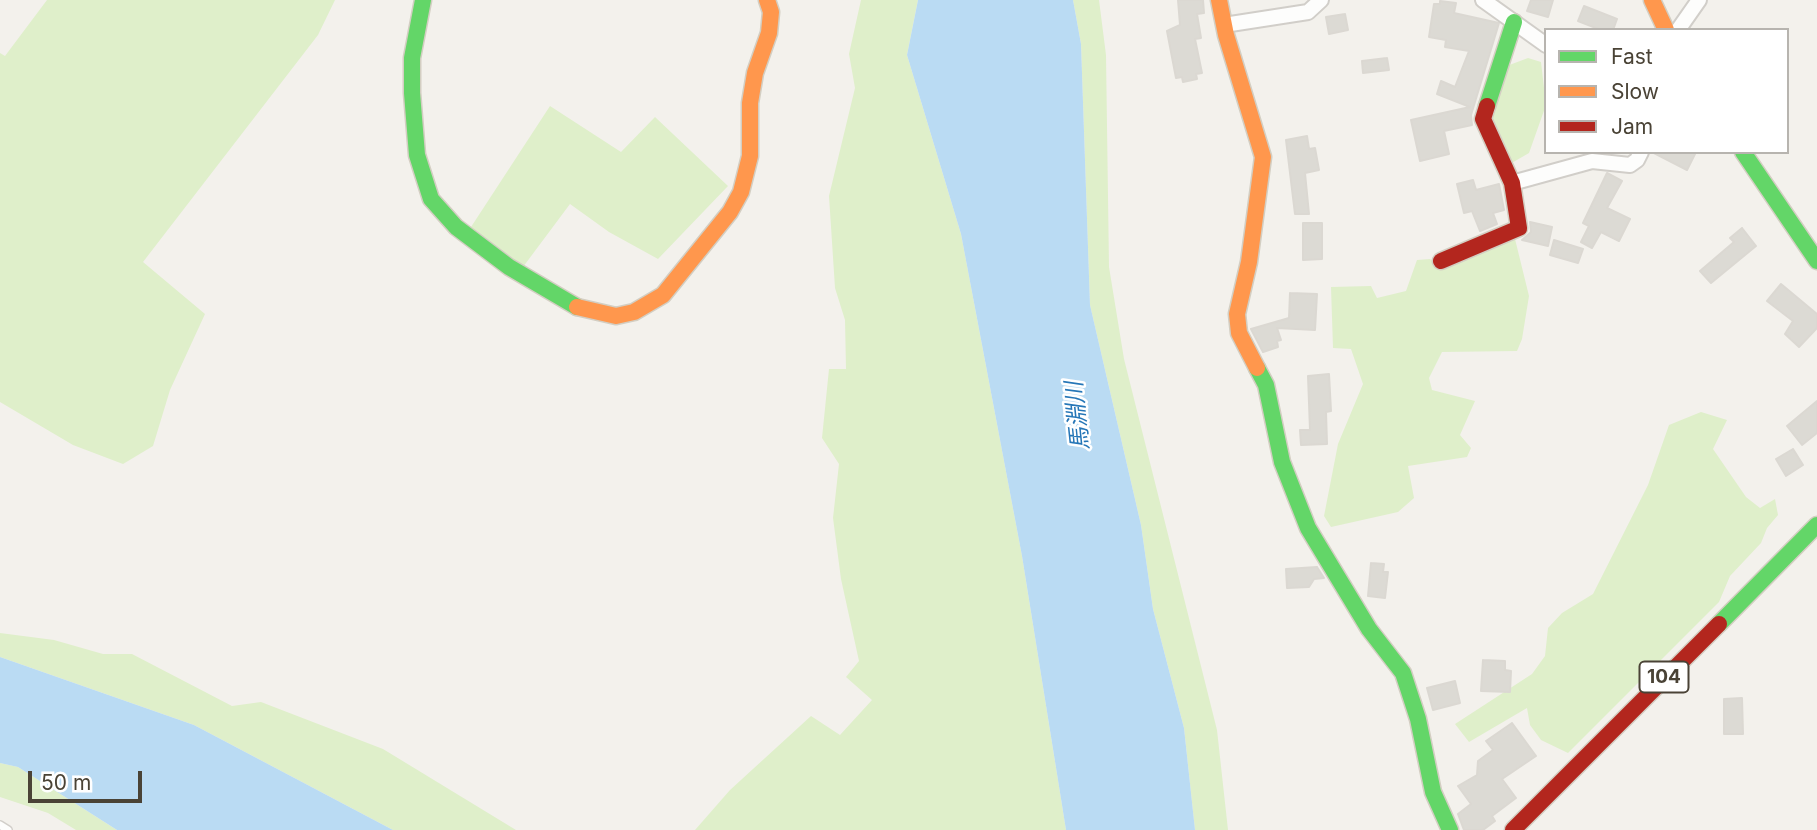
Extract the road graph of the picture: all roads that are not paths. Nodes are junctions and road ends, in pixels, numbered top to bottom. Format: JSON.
{"nodes":[{"id":1,"x":423,"y":0,"type":"edge"},
{"id":2,"x":767,"y":0,"type":"edge"},
{"id":3,"x":1219,"y":0,"type":"edge"},
{"id":4,"x":1321,"y":0,"type":"edge"},
{"id":5,"x":1483,"y":0,"type":"edge"},
{"id":6,"x":1652,"y":0,"type":"edge"},
{"id":7,"x":1699,"y":0,"type":"edge"},
{"id":8,"x":1514,"y":22,"type":"junction"},
{"id":9,"x":1224,"y":24,"type":"junction"},
{"id":10,"x":1665,"y":28,"type":"edge"},
{"id":11,"x":1679,"y":28,"type":"edge"},
{"id":12,"x":1544,"y":44,"type":"edge"},
{"id":13,"x":1640,"y":154,"type":"edge"},
{"id":14,"x":1744,"y":154,"type":"edge"},
{"id":15,"x":1512,"y":183,"type":"junction"},
{"id":16,"x":1441,"y":261,"type":"dead end"},
{"id":17,"x":1817,"y":261,"type":"edge"},
{"id":18,"x":1817,"y":525,"type":"edge"},
{"id":19,"x":0,"y":825,"type":"edge"},
{"id":20,"x":8,"y":830,"type":"edge"},
{"id":21,"x":1450,"y":830,"type":"edge"},
{"id":22,"x":1513,"y":830,"type":"edge"}],
"edges":[{"from":1,"to":2,"type":"main road"},
{"from":3,"to":9,"type":"main road"},
{"from":4,"to":9,"type":"street"},
{"from":5,"to":8,"type":"street"},
{"from":6,"to":10,"type":"main road"},
{"from":7,"to":11,"type":"street"},
{"from":8,"to":12,"type":"street"},
{"from":8,"to":15,"type":"main road"},
{"from":9,"to":21,"type":"main road"},
{"from":13,"to":15,"type":"street"},
{"from":14,"to":17,"type":"main road"},
{"from":15,"to":16,"type":"main road"},
{"from":18,"to":22,"type":"main road","number":"104"},
{"from":19,"to":20,"type":"lane"}]}
